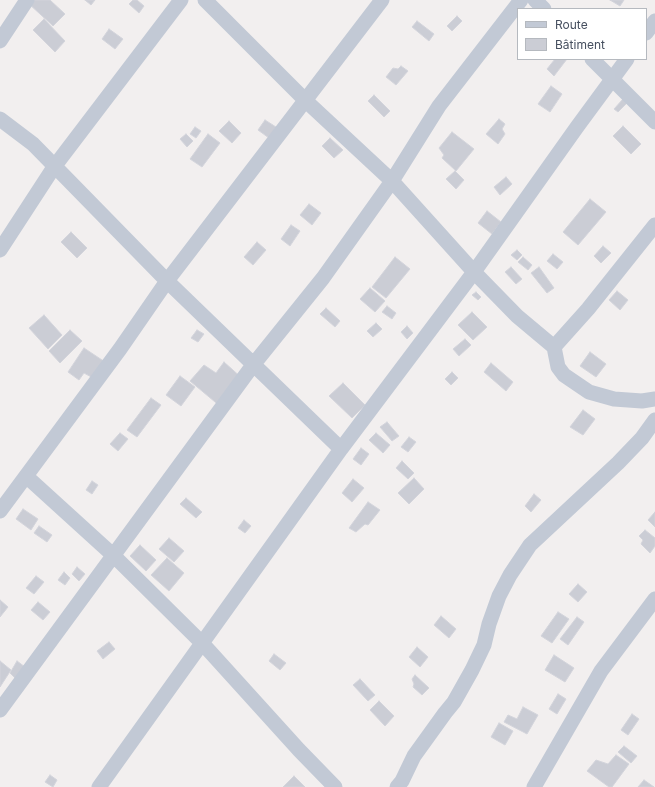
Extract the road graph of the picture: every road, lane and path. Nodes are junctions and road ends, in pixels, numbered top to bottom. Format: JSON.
{"nodes":[{"id":1,"x":27,"y":0,"type":"edge"},
{"id":2,"x":181,"y":0,"type":"edge"},
{"id":3,"x":205,"y":0,"type":"edge"},
{"id":4,"x":382,"y":0,"type":"edge"},
{"id":5,"x":521,"y":0,"type":"edge"},
{"id":6,"x":535,"y":0,"type":"edge"},
{"id":7,"x":543,"y":8,"type":"edge"},
{"id":8,"x":655,"y":21,"type":"edge"},
{"id":9,"x":647,"y":32,"type":"edge"},
{"id":10,"x":0,"y":41,"type":"edge"},
{"id":11,"x":593,"y":60,"type":"edge"},
{"id":12,"x":626,"y":60,"type":"edge"},
{"id":13,"x":611,"y":80,"type":"junction"},
{"id":14,"x":306,"y":101,"type":"junction"},
{"id":15,"x":0,"y":119,"type":"edge"},
{"id":16,"x":655,"y":122,"type":"edge"},
{"id":17,"x":54,"y":167,"type":"junction"},
{"id":18,"x":392,"y":181,"type":"junction"},
{"id":19,"x":655,"y":225,"type":"edge"},
{"id":20,"x":0,"y":250,"type":"edge"},
{"id":21,"x":474,"y":272,"type":"junction"},
{"id":22,"x":167,"y":281,"type":"junction"},
{"id":23,"x":554,"y":347,"type":"junction"},
{"id":24,"x":253,"y":365,"type":"junction"},
{"id":25,"x":655,"y":399,"type":"edge"},
{"id":26,"x":655,"y":420,"type":"edge"},
{"id":27,"x":341,"y":449,"type":"junction"},
{"id":28,"x":26,"y":476,"type":"junction"},
{"id":29,"x":1,"y":507,"type":"edge"},
{"id":30,"x":114,"y":556,"type":"junction"},
{"id":31,"x":655,"y":599,"type":"edge"},
{"id":32,"x":203,"y":644,"type":"junction"},
{"id":33,"x":0,"y":710,"type":"edge"},
{"id":34,"x":99,"y":787,"type":"edge"},
{"id":35,"x":335,"y":787,"type":"edge"},
{"id":36,"x":397,"y":787,"type":"edge"},
{"id":37,"x":534,"y":787,"type":"edge"}],
"edges":[{"from":1,"to":10,"type":"street"},
{"from":2,"to":17,"type":"street"},
{"from":3,"to":14,"type":"street"},
{"from":4,"to":14,"type":"street"},
{"from":5,"to":18,"type":"street"},
{"from":6,"to":7,"type":"street"},
{"from":8,"to":9,"type":"street"},
{"from":11,"to":13,"type":"street"},
{"from":12,"to":13,"type":"street"},
{"from":13,"to":16,"type":"street"},
{"from":13,"to":21,"type":"street"},
{"from":14,"to":18,"type":"street"},
{"from":14,"to":22,"type":"street"},
{"from":15,"to":17,"type":"street"},
{"from":17,"to":20,"type":"street"},
{"from":17,"to":22,"type":"street"},
{"from":18,"to":21,"type":"street"},
{"from":18,"to":24,"type":"street"},
{"from":19,"to":23,"type":"street"},
{"from":21,"to":23,"type":"street"},
{"from":21,"to":27,"type":"street"},
{"from":22,"to":24,"type":"street"},
{"from":22,"to":28,"type":"street"},
{"from":23,"to":25,"type":"street"},
{"from":24,"to":27,"type":"street"},
{"from":24,"to":30,"type":"street"},
{"from":26,"to":36,"type":"street"},
{"from":27,"to":32,"type":"street"},
{"from":28,"to":29,"type":"street"},
{"from":28,"to":30,"type":"street"},
{"from":30,"to":32,"type":"street"},
{"from":30,"to":33,"type":"street"},
{"from":31,"to":37,"type":"street"},
{"from":32,"to":34,"type":"street"},
{"from":32,"to":35,"type":"street"}]}
